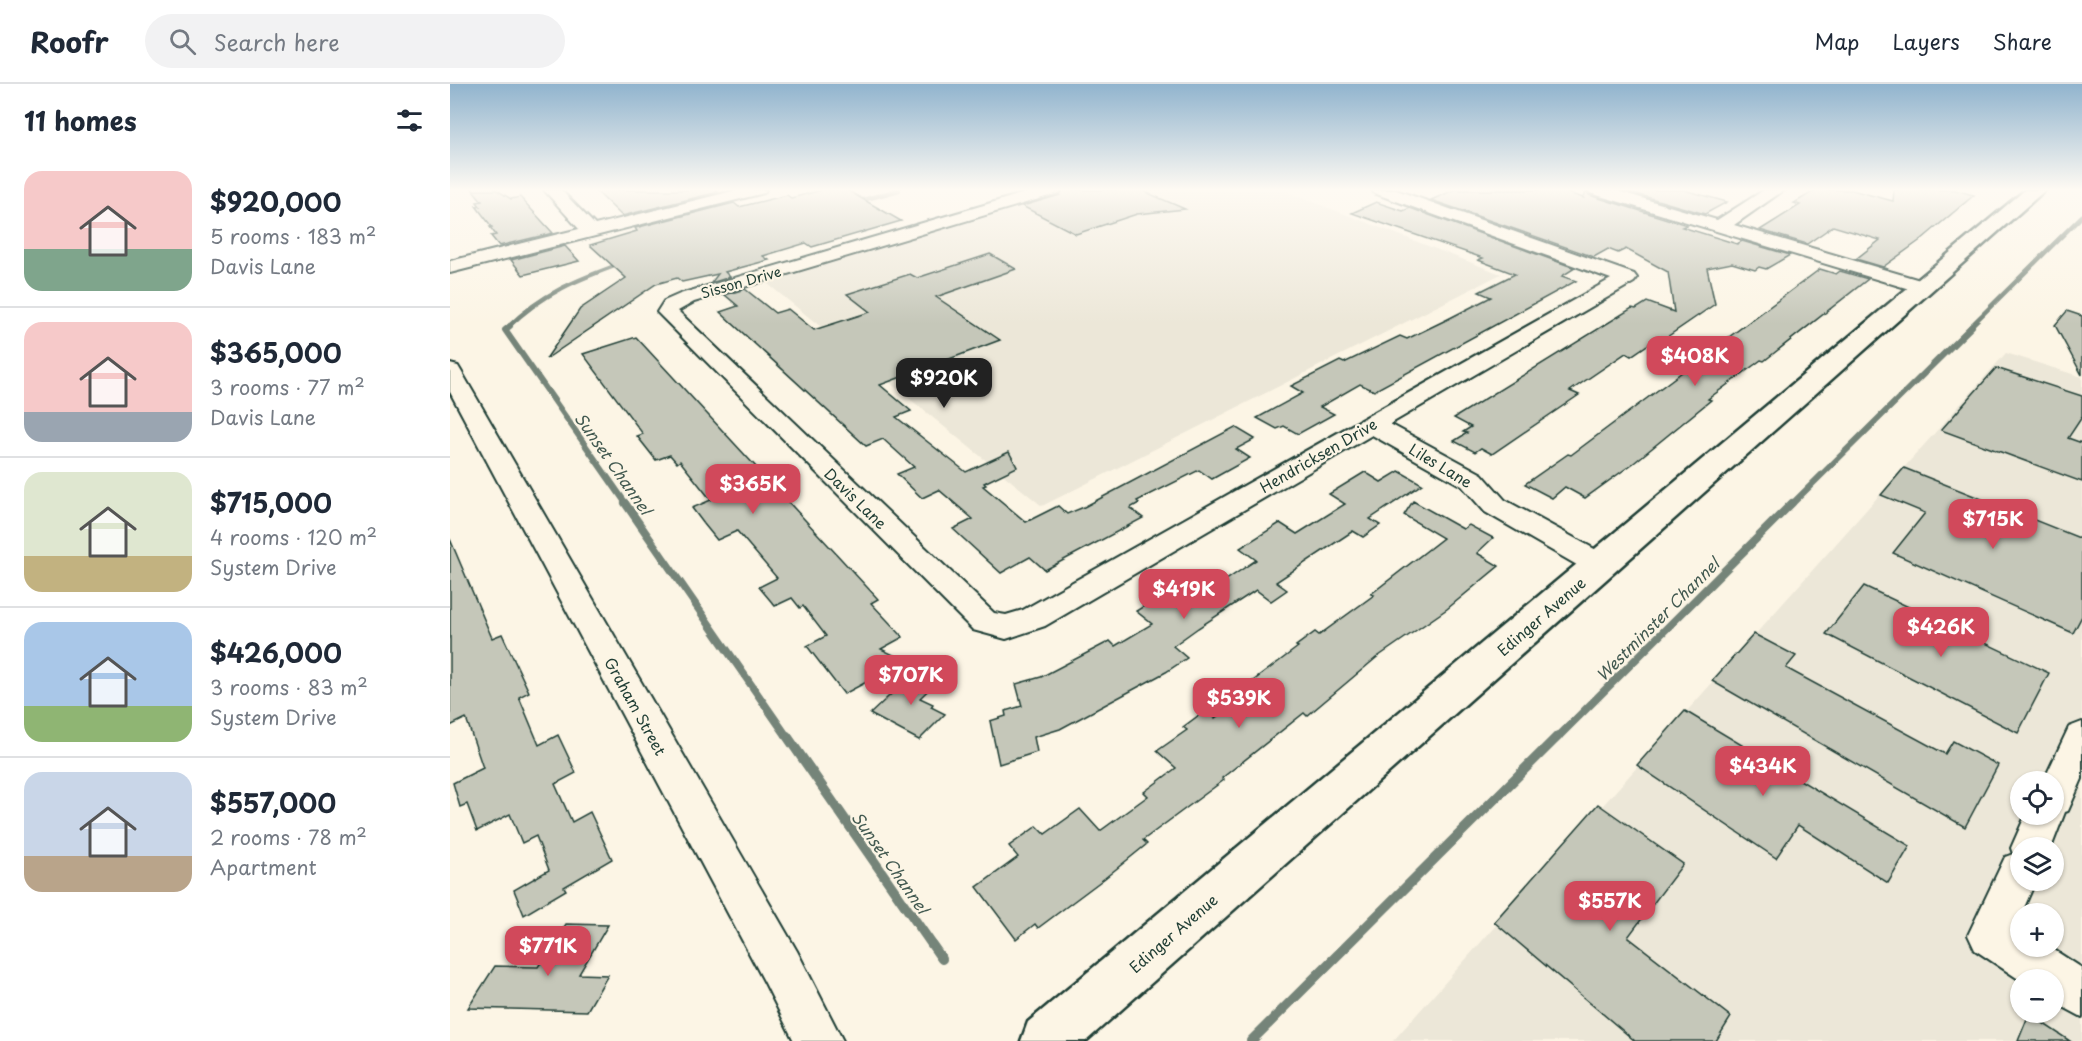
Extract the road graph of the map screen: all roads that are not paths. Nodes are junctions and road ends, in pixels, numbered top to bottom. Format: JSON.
{"nodes":[{"id":1,"x":580,"y":235,"type":"edge"},
{"id":2,"x":902,"y":235,"type":"edge"},
{"id":3,"x":1505,"y":235,"type":"edge"},
{"id":4,"x":1745,"y":235,"type":"edge"},
{"id":5,"x":1984,"y":235,"type":"edge"},
{"id":6,"x":450,"y":267,"type":"edge"},
{"id":7,"x":1923,"y":287,"type":"junction"},
{"id":8,"x":671,"y":305,"type":"joint"},
{"id":9,"x":450,"y":371,"type":"edge"},
{"id":10,"x":1371,"y":424,"type":"junction"},
{"id":11,"x":1600,"y":565,"type":"junction"},
{"id":12,"x":1006,"y":627,"type":"joint"},
{"id":13,"x":2082,"y":737,"type":"edge"},
{"id":14,"x":2064,"y":777,"type":"edge"},
{"id":15,"x":2010,"y":891,"type":"edge"},
{"id":16,"x":2082,"y":994,"type":"edge"},
{"id":17,"x":819,"y":1041,"type":"edge"},
{"id":18,"x":1047,"y":1041,"type":"edge"}],
"edges":[{"from":1,"to":6,"type":"street"},
{"from":2,"to":8,"type":"street","name":"Sisson Drive"},
{"from":3,"to":10,"type":"street","name":"Hendricksen Drive"},
{"from":4,"to":7,"type":"street"},
{"from":5,"to":7,"type":"main road","name":"Edinger Avenue"},
{"from":7,"to":11,"type":"main road","name":"Edinger Avenue"},
{"from":8,"to":12,"type":"street","name":"Davis Lane"},
{"from":9,"to":17,"type":"street","name":"Graham Street"},
{"from":10,"to":11,"type":"street","name":"Liles Lane"},
{"from":10,"to":12,"type":"street","name":"Hendricksen Drive"},
{"from":11,"to":18,"type":"main road","name":"Edinger Avenue"},
{"from":13,"to":14,"type":"street"},
{"from":15,"to":16,"type":"street"}]}
